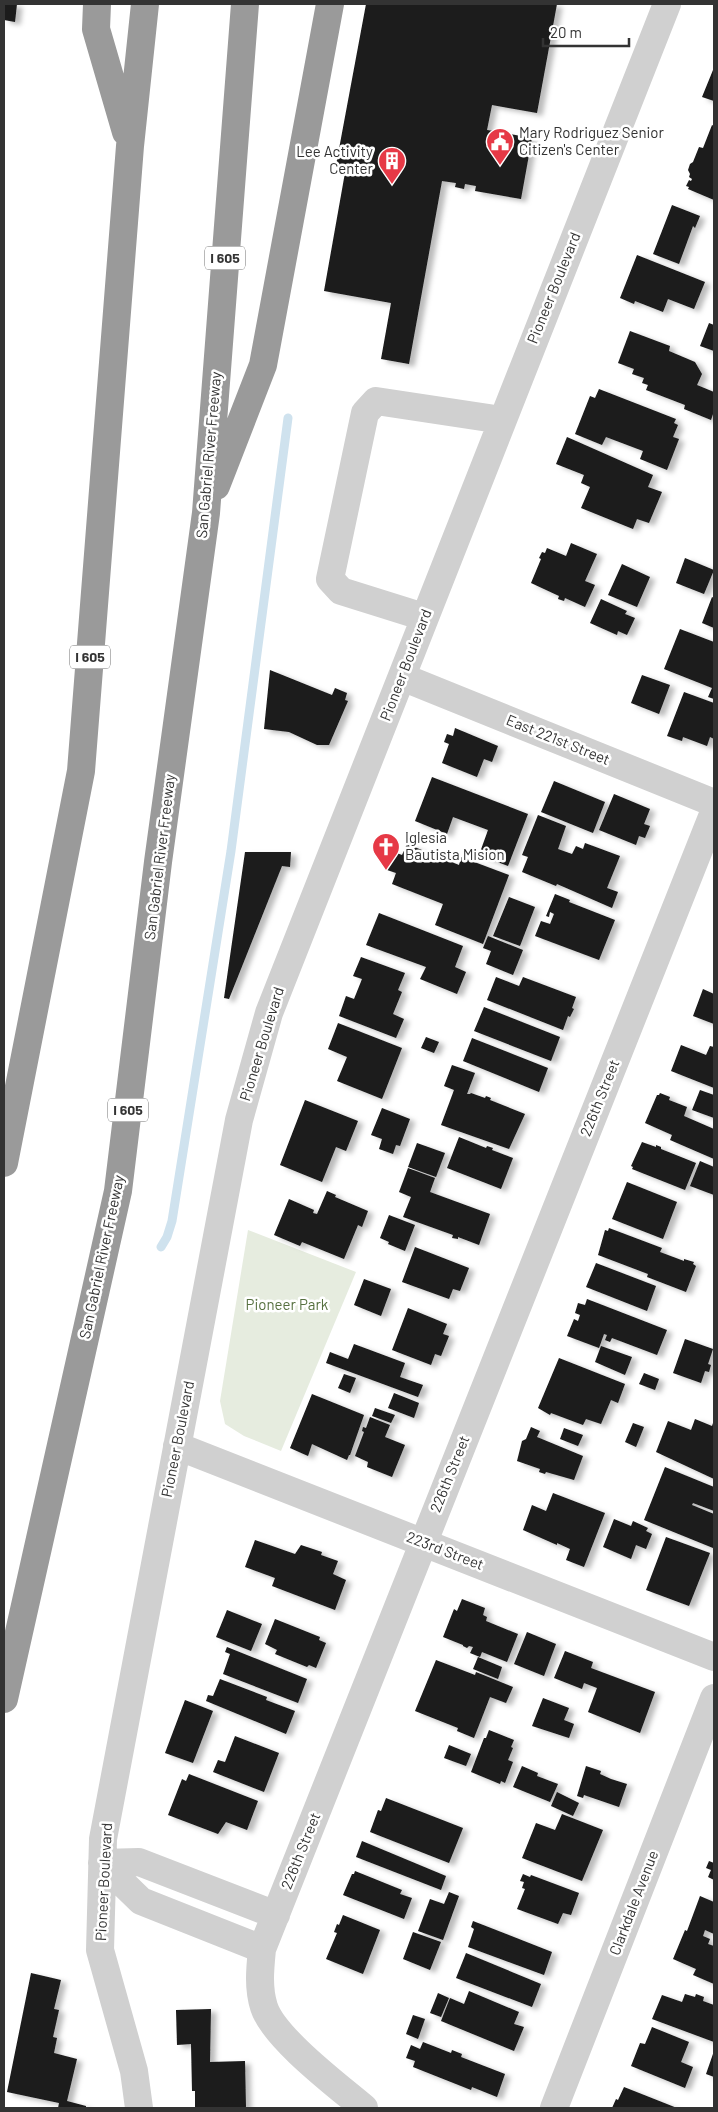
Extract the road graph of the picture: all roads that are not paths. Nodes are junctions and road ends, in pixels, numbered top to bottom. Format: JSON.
{"nodes":[{"id":1,"x":97,"y":4,"type":"edge"},
{"id":2,"x":145,"y":4,"type":"edge"},
{"id":3,"x":245,"y":4,"type":"edge"},
{"id":4,"x":330,"y":4,"type":"edge"},
{"id":5,"x":667,"y":4,"type":"edge"},
{"id":6,"x":130,"y":146,"type":"junction"},
{"id":7,"x":502,"y":420,"type":"junction"},
{"id":8,"x":206,"y":513,"type":"junction"},
{"id":9,"x":424,"y":617,"type":"junction"},
{"id":10,"x":402,"y":677,"type":"junction"},
{"id":11,"x":714,"y":803,"type":"edge"},
{"id":12,"x":714,"y":812,"type":"edge"},
{"id":13,"x":4,"y":1163,"type":"edge"},
{"id":14,"x":176,"y":1446,"type":"junction"},
{"id":15,"x":423,"y":1543,"type":"junction"},
{"id":16,"x":714,"y":1657,"type":"edge"},
{"id":17,"x":714,"y":1698,"type":"edge"},
{"id":18,"x":4,"y":1699,"type":"edge"},
{"id":19,"x":102,"y":1864,"type":"junction"},
{"id":20,"x":276,"y":1914,"type":"junction"},
{"id":21,"x":262,"y":1949,"type":"junction"},
{"id":22,"x":139,"y":2108,"type":"edge"},
{"id":23,"x":364,"y":2108,"type":"edge"},
{"id":24,"x":554,"y":2108,"type":"edge"}],
"edges":[{"from":1,"to":6,"type":"highway"},
{"from":2,"to":6,"type":"highway","number":"I 605"},
{"from":3,"to":8,"type":"highway","name":"San Gabriel River Freeway","number":"I 605"},
{"from":4,"to":8,"type":"highway"},
{"from":5,"to":7,"type":"street","name":"Pioneer Boulevard"},
{"from":6,"to":13,"type":"highway","number":"I 605"},
{"from":7,"to":9,"type":"street","name":"Pioneer Boulevard"},
{"from":7,"to":9,"type":"street"},
{"from":8,"to":18,"type":"highway","name":"San Gabriel River Freeway","number":"I 605"},
{"from":9,"to":10,"type":"street","name":"Pioneer Boulevard"},
{"from":10,"to":11,"type":"street","name":"East 221st Street"},
{"from":10,"to":14,"type":"street","name":"Pioneer Boulevard"},
{"from":12,"to":15,"type":"street","name":"226th Street"},
{"from":14,"to":15,"type":"street","name":"223rd Street"},
{"from":14,"to":19,"type":"street","name":"Pioneer Boulevard"},
{"from":15,"to":16,"type":"street","name":"223rd Street"},
{"from":15,"to":20,"type":"street","name":"226th Street"},
{"from":17,"to":24,"type":"street","name":"Clarkdale Avenue"},
{"from":19,"to":20,"type":"street"},
{"from":19,"to":21,"type":"street"},
{"from":19,"to":22,"type":"street","name":"Pioneer Boulevard"},
{"from":20,"to":21,"type":"street","name":"226th Street"},
{"from":21,"to":23,"type":"street","name":"226th Street"}]}
